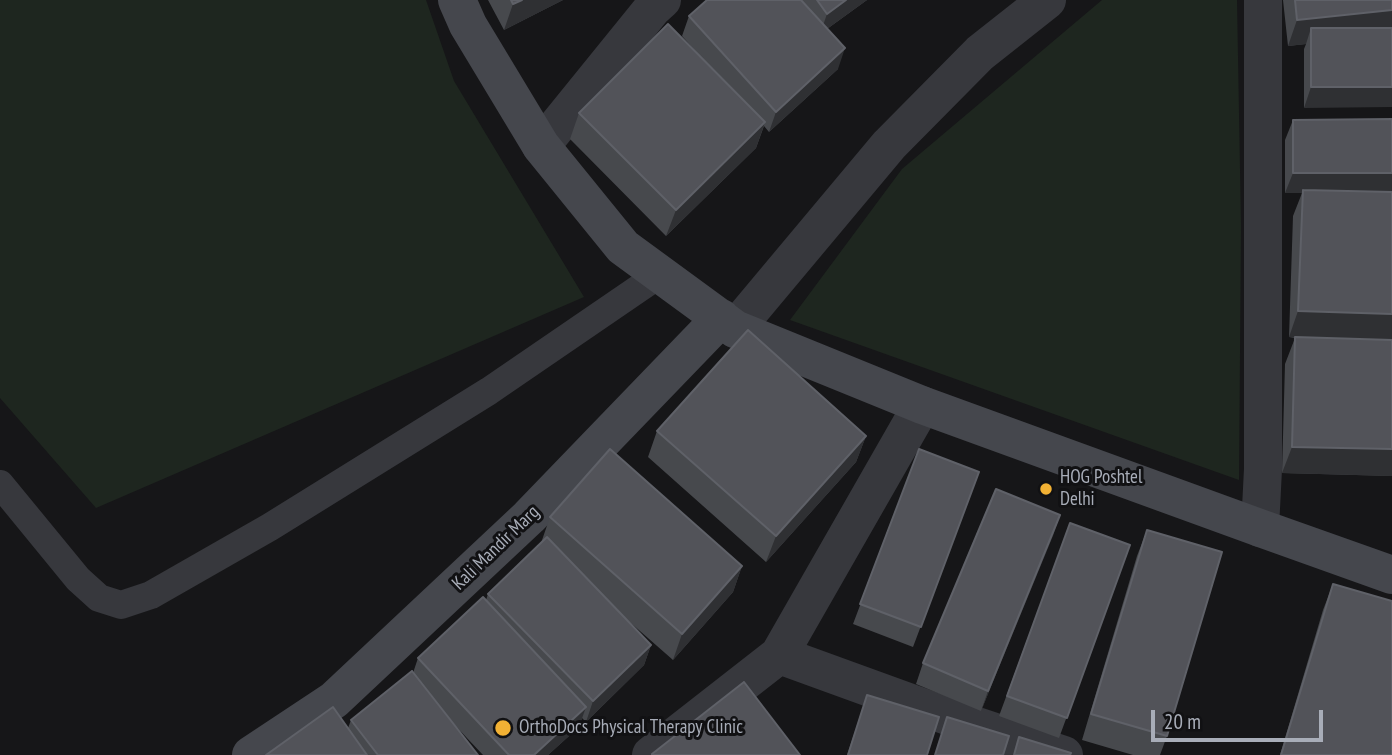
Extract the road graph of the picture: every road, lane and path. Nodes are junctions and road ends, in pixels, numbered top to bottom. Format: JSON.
{"nodes":[{"id":1,"x":457,"y":0,"type":"edge"},
{"id":2,"x":662,"y":0,"type":"edge"},
{"id":3,"x":1047,"y":0,"type":"edge"},
{"id":4,"x":1263,"y":0,"type":"edge"},
{"id":5,"x":541,"y":146,"type":"junction"},
{"id":6,"x":660,"y":274,"type":"junction"},
{"id":7,"x":728,"y":324,"type":"junction"},
{"id":8,"x":922,"y":405,"type":"junction"},
{"id":9,"x":0,"y":484,"type":"edge"},
{"id":10,"x":1260,"y":528,"type":"junction"},
{"id":11,"x":1392,"y":575,"type":"edge"},
{"id":12,"x":779,"y":655,"type":"junction"},
{"id":13,"x":251,"y":755,"type":"edge"},
{"id":14,"x":651,"y":755,"type":"edge"},
{"id":15,"x":1064,"y":755,"type":"edge"}],
"edges":[{"from":1,"to":5,"type":"street"},
{"from":2,"to":5,"type":"street"},
{"from":3,"to":7,"type":"street"},
{"from":4,"to":10,"type":"street"},
{"from":5,"to":6,"type":"street"},
{"from":6,"to":7,"type":"street"},
{"from":6,"to":9,"type":"lane"},
{"from":7,"to":8,"type":"street"},
{"from":7,"to":13,"type":"street","name":"Kali Mandir Marg"},
{"from":8,"to":10,"type":"street"},
{"from":8,"to":12,"type":"street"},
{"from":10,"to":11,"type":"street"},
{"from":12,"to":14,"type":"street"},
{"from":12,"to":15,"type":"street"}]}
